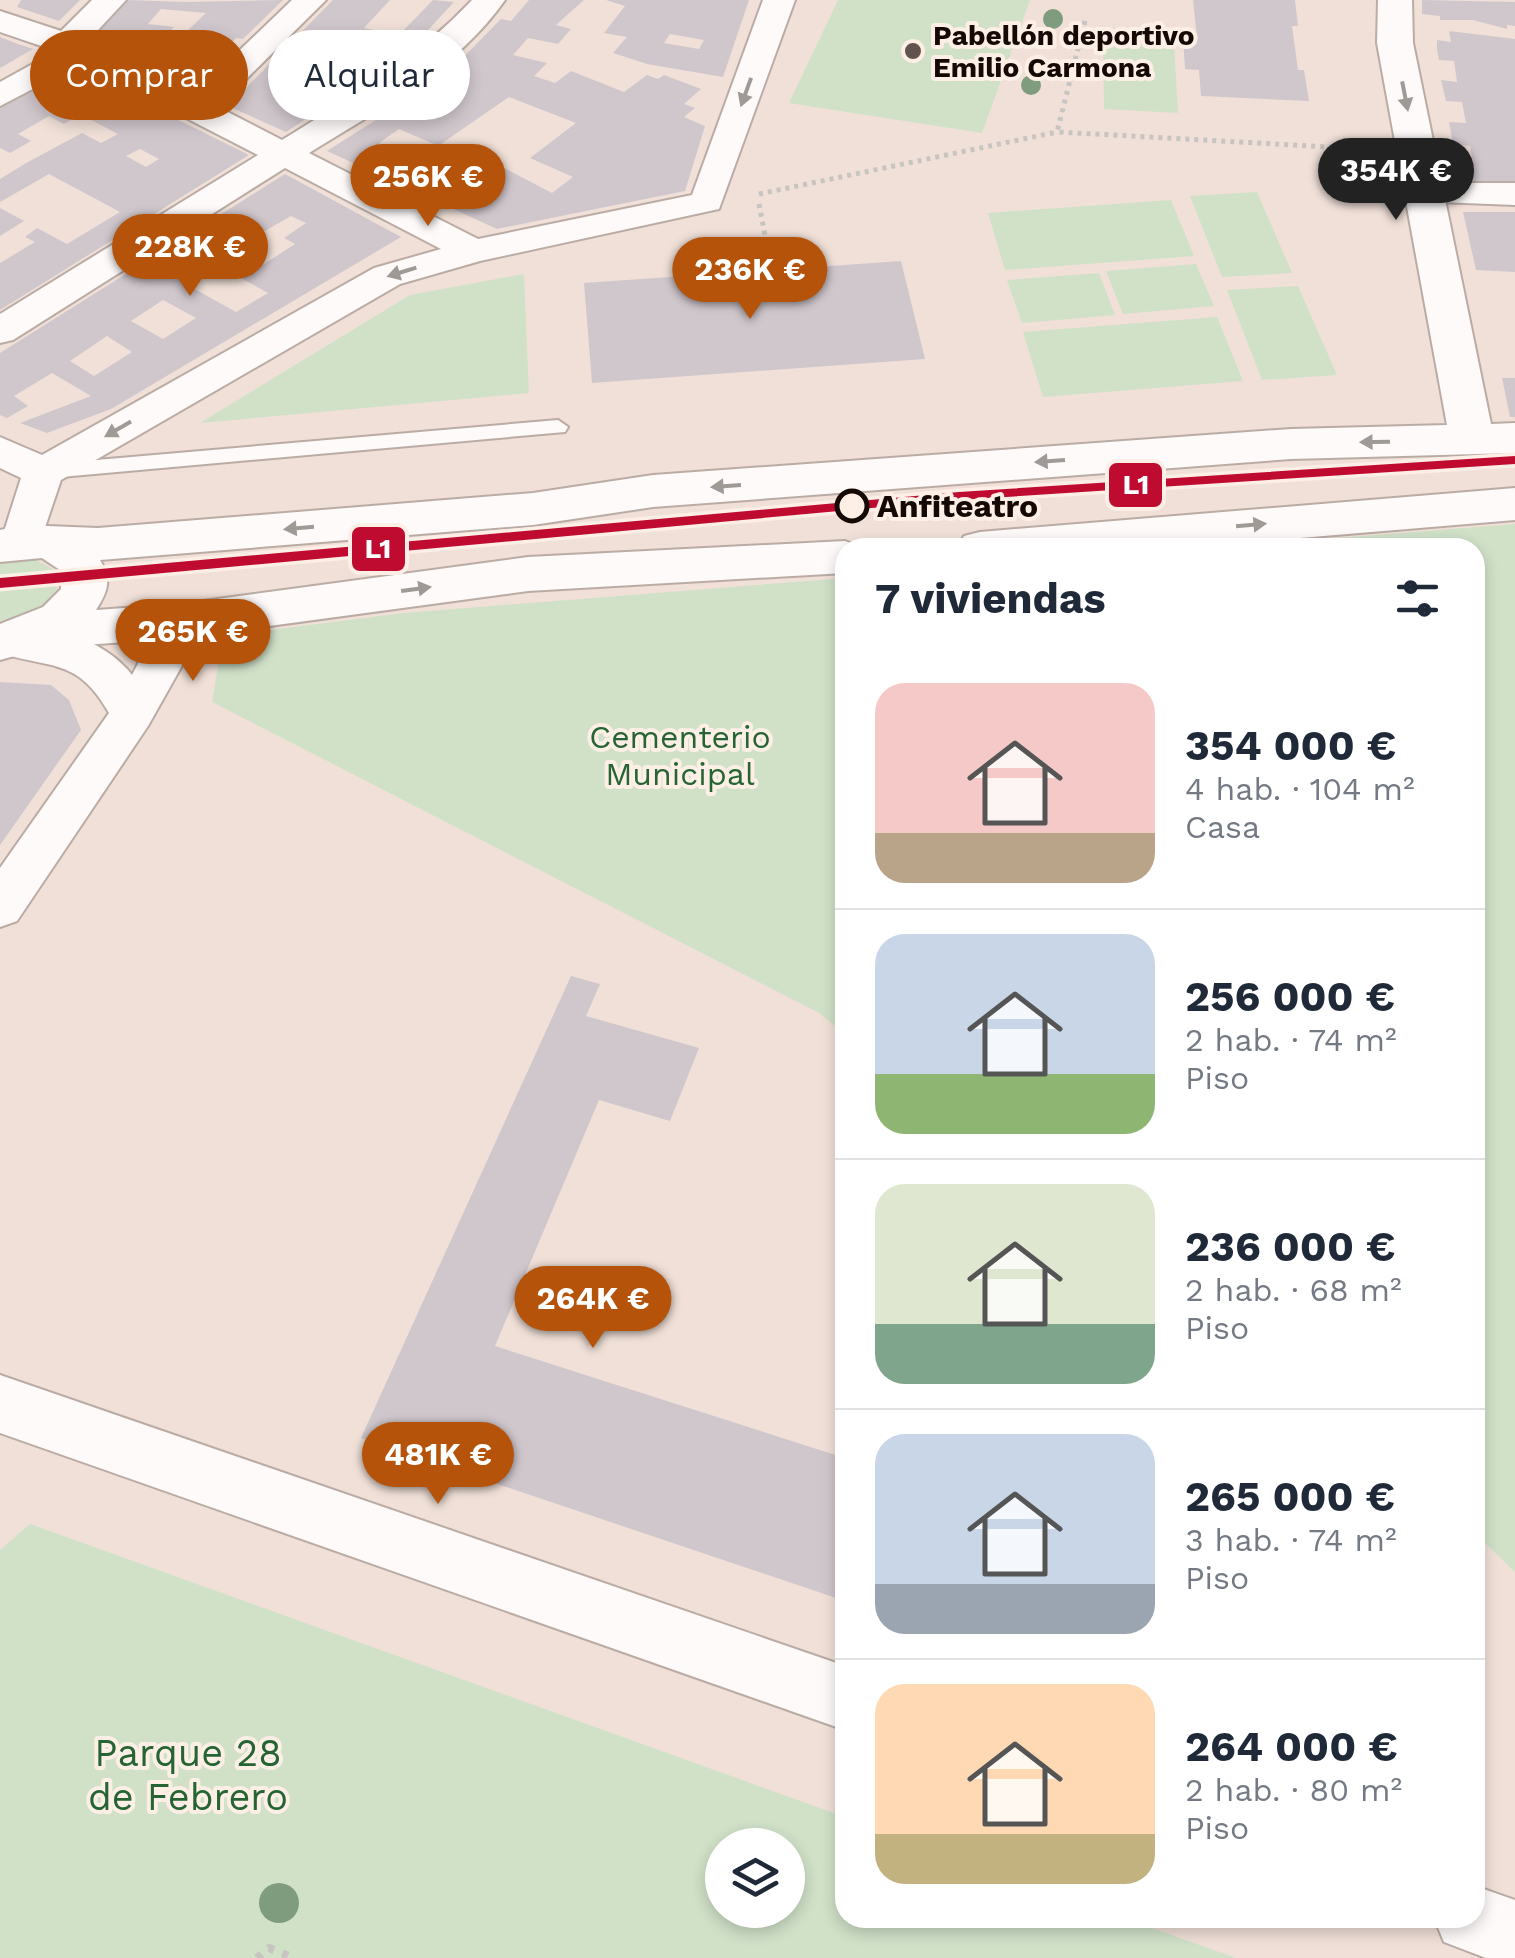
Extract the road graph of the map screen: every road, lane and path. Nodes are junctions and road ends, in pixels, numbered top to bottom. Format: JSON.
{"nodes":[{"id":1,"x":110,"y":0,"type":"edge"},
{"id":2,"x":310,"y":0,"type":"edge"},
{"id":3,"x":488,"y":0,"type":"edge"},
{"id":4,"x":779,"y":0,"type":"edge"},
{"id":5,"x":1395,"y":0,"type":"edge"},
{"id":6,"x":0,"y":21,"type":"edge"},
{"id":7,"x":1084,"y":22,"type":"dead end"},
{"id":8,"x":88,"y":30,"type":"edge"},
{"id":9,"x":30,"y":32,"type":"edge"},
{"id":10,"x":248,"y":60,"type":"edge"},
{"id":11,"x":30,"y":77,"type":"edge"},
{"id":12,"x":0,"y":96,"type":"edge"},
{"id":13,"x":220,"y":120,"type":"edge"},
{"id":14,"x":1056,"y":132,"type":"junction"},
{"id":15,"x":1377,"y":150,"type":"dead end"},
{"id":16,"x":284,"y":156,"type":"junction"},
{"id":17,"x":1425,"y":194,"type":"junction"},
{"id":18,"x":1515,"y":194,"type":"edge"},
{"id":19,"x":474,"y":251,"type":"junction"},
{"id":20,"x":769,"y":256,"type":"dead end"},
{"id":21,"x":0,"y":331,"type":"edge"},
{"id":22,"x":558,"y":427,"type":"dead end"},
{"id":23,"x":1494,"y":439,"type":"edge"},
{"id":24,"x":0,"y":450,"type":"edge"},
{"id":25,"x":43,"y":472,"type":"junction"},
{"id":26,"x":1515,"y":504,"type":"edge"},
{"id":27,"x":1102,"y":538,"type":"edge"},
{"id":28,"x":26,"y":544,"type":"edge"},
{"id":29,"x":835,"y":558,"type":"edge"},
{"id":30,"x":181,"y":621,"type":"junction"},
{"id":31,"x":19,"y":638,"type":"edge"},
{"id":32,"x":132,"y":714,"type":"junction"},
{"id":33,"x":0,"y":906,"type":"edge"},
{"id":34,"x":0,"y":1404,"type":"edge"},
{"id":35,"x":835,"y":1695,"type":"edge"},
{"id":36,"x":1485,"y":1924,"type":"edge"},
{"id":37,"x":1515,"y":1934,"type":"edge"},
{"id":38,"x":257,"y":1958,"type":"edge"},
{"id":39,"x":294,"y":1958,"type":"edge"}],
"edges":[{"from":1,"to":8,"type":"street"},
{"from":2,"to":10,"type":"street"},
{"from":3,"to":16,"type":"street"},
{"from":4,"to":19,"type":"street","one_way":true},
{"from":5,"to":17,"type":"street","one_way":true},
{"from":6,"to":9,"type":"street"},
{"from":7,"to":14,"type":"path"},
{"from":11,"to":12,"type":"street"},
{"from":13,"to":16,"type":"street"},
{"from":14,"to":15,"type":"path"},
{"from":14,"to":20,"type":"path"},
{"from":16,"to":19,"type":"street"},
{"from":16,"to":21,"type":"street"},
{"from":17,"to":18,"type":"street"},
{"from":17,"to":23,"type":"street"},
{"from":19,"to":25,"type":"street","one_way":true},
{"from":22,"to":25,"type":"lane"},
{"from":23,"to":28,"type":"street","one_way":true},
{"from":24,"to":25,"type":"street"},
{"from":25,"to":28,"type":"street"},
{"from":27,"to":26,"type":"street","one_way":true},
{"from":28,"to":31,"type":"street"},
{"from":30,"to":29,"type":"street","one_way":true},
{"from":30,"to":31,"type":"street"},
{"from":30,"to":32,"type":"street"},
{"from":31,"to":32,"type":"street"},
{"from":32,"to":33,"type":"street"},
{"from":34,"to":35,"type":"street"},
{"from":36,"to":37,"type":"street"},
{"from":38,"to":39,"type":"path"}]}
